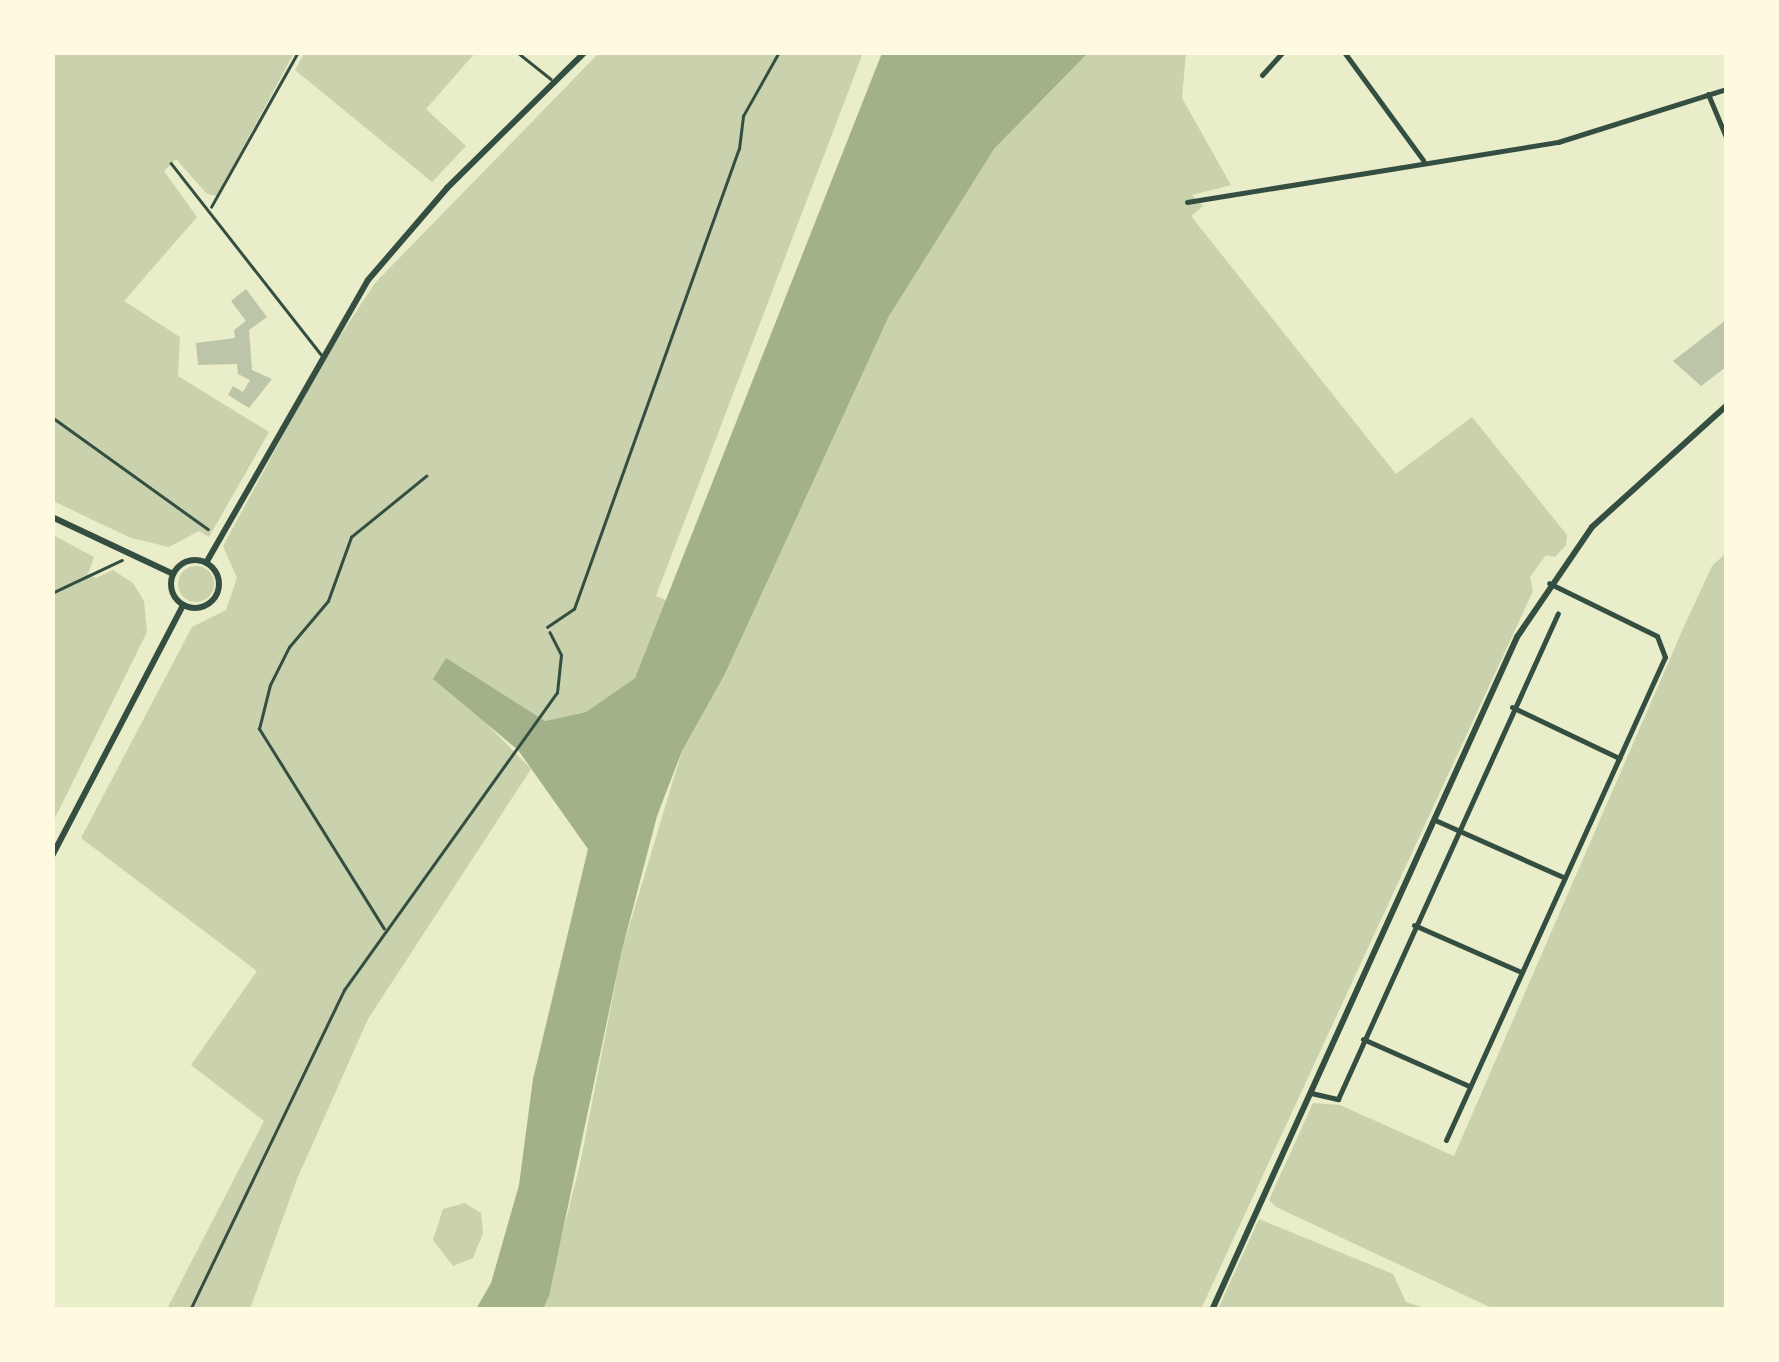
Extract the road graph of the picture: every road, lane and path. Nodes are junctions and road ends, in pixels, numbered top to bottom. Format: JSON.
{"nodes":[{"id":1,"x":298,"y":52,"type":"edge"},
{"id":2,"x":517,"y":52,"type":"edge"},
{"id":3,"x":586,"y":52,"type":"edge"},
{"id":4,"x":778,"y":52,"type":"edge"},
{"id":5,"x":1283,"y":52,"type":"edge"},
{"id":6,"x":1344,"y":52,"type":"edge"},
{"id":7,"x":1262,"y":75,"type":"dead end"},
{"id":8,"x":555,"y":82,"type":"junction"},
{"id":9,"x":1726,"y":89,"type":"edge"},
{"id":10,"x":1708,"y":94,"type":"junction"},
{"id":11,"x":1726,"y":137,"type":"edge"},
{"id":12,"x":1424,"y":160,"type":"junction"},
{"id":13,"x":171,"y":163,"type":"dead end"},
{"id":14,"x":1187,"y":202,"type":"dead end"},
{"id":15,"x":210,"y":208,"type":"junction"},
{"id":16,"x":321,"y":354,"type":"junction"},
{"id":17,"x":1726,"y":406,"type":"edge"},
{"id":18,"x":52,"y":418,"type":"edge"},
{"id":19,"x":426,"y":476,"type":"dead end"},
{"id":20,"x":52,"y":517,"type":"edge"},
{"id":21,"x":208,"y":529,"type":"dead end"},
{"id":22,"x":124,"y":560,"type":"dead end"},
{"id":23,"x":206,"y":563,"type":"junction"},
{"id":24,"x":173,"y":574,"type":"junction"},
{"id":25,"x":1549,"y":583,"type":"junction"},
{"id":26,"x":52,"y":593,"type":"edge"},
{"id":27,"x":183,"y":605,"type":"junction"},
{"id":28,"x":1558,"y":613,"type":"dead end"},
{"id":29,"x":547,"y":627,"type":"joint"},
{"id":30,"x":1512,"y":707,"type":"junction"},
{"id":31,"x":1619,"y":758,"type":"junction"},
{"id":32,"x":1434,"y":819,"type":"junction"},
{"id":33,"x":1456,"y":830,"type":"junction"},
{"id":34,"x":52,"y":856,"type":"edge"},
{"id":35,"x":1564,"y":878,"type":"junction"},
{"id":36,"x":1414,"y":925,"type":"junction"},
{"id":37,"x":384,"y":930,"type":"junction"},
{"id":38,"x":1521,"y":972,"type":"junction"},
{"id":39,"x":1363,"y":1039,"type":"junction"},
{"id":40,"x":1469,"y":1086,"type":"junction"},
{"id":41,"x":1310,"y":1093,"type":"junction"},
{"id":42,"x":1446,"y":1140,"type":"dead end"},
{"id":43,"x":190,"y":1310,"type":"edge"},
{"id":44,"x":1212,"y":1310,"type":"edge"}],
"edges":[{"from":1,"to":15,"type":"path"},
{"from":2,"to":8,"type":"lane"},
{"from":3,"to":8,"type":"main road"},
{"from":4,"to":29,"type":"lane"},
{"from":5,"to":7,"type":"street"},
{"from":6,"to":12,"type":"street"},
{"from":8,"to":16,"type":"main road"},
{"from":9,"to":10,"type":"street"},
{"from":10,"to":11,"type":"street"},
{"from":10,"to":12,"type":"street"},
{"from":12,"to":14,"type":"street"},
{"from":13,"to":15,"type":"lane"},
{"from":15,"to":16,"type":"lane"},
{"from":16,"to":23,"type":"main road"},
{"from":17,"to":25,"type":"main road"},
{"from":18,"to":21,"type":"path"},
{"from":19,"to":37,"type":"path"},
{"from":20,"to":24,"type":"main road"},
{"from":22,"to":26,"type":"path"},
{"from":23,"to":24,"type":"main road"},
{"from":23,"to":27,"type":"main road"},
{"from":24,"to":27,"type":"main road"},
{"from":25,"to":31,"type":"street"},
{"from":25,"to":32,"type":"main road"},
{"from":27,"to":34,"type":"main road"},
{"from":28,"to":30,"type":"street"},
{"from":29,"to":37,"type":"path"},
{"from":30,"to":31,"type":"street"},
{"from":30,"to":33,"type":"street"},
{"from":31,"to":35,"type":"street"},
{"from":32,"to":33,"type":"street"},
{"from":32,"to":41,"type":"main road"},
{"from":33,"to":35,"type":"street"},
{"from":33,"to":36,"type":"street"},
{"from":35,"to":38,"type":"street"},
{"from":36,"to":38,"type":"street"},
{"from":36,"to":39,"type":"street"},
{"from":37,"to":43,"type":"path"},
{"from":38,"to":40,"type":"street"},
{"from":39,"to":40,"type":"street"},
{"from":39,"to":41,"type":"street"},
{"from":40,"to":42,"type":"street"},
{"from":41,"to":44,"type":"main road"}]}
